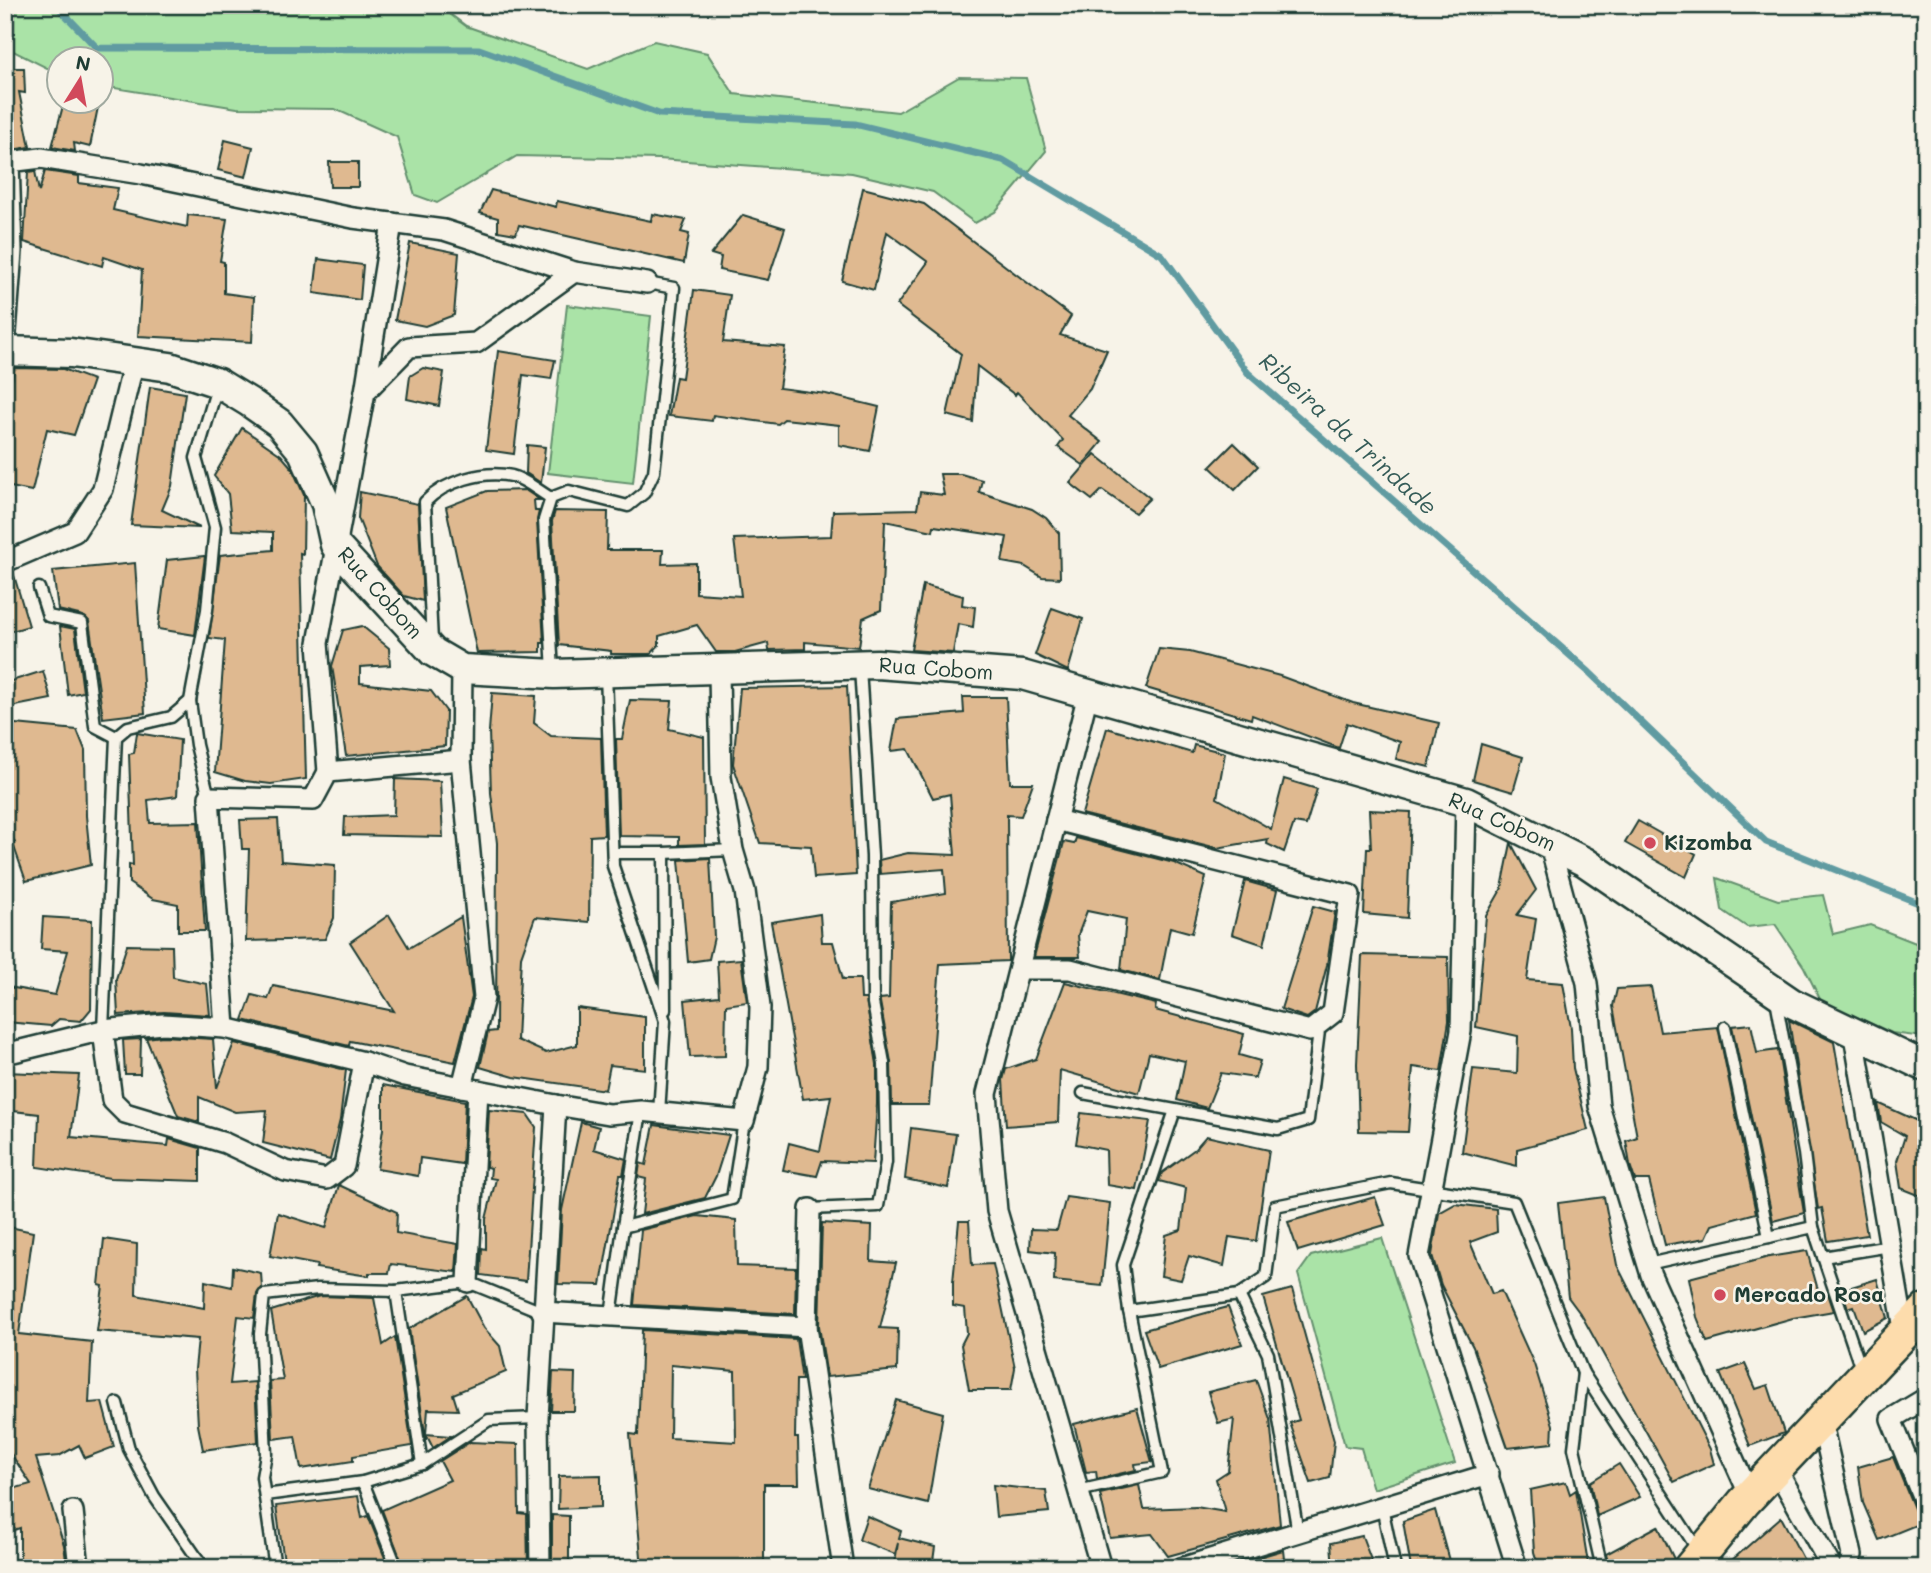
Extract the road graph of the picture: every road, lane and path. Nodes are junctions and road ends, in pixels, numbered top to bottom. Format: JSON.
{"nodes":[{"id":1,"x":392,"y":223,"type":"junction"},
{"id":2,"x":574,"y":272,"type":"junction"},
{"id":3,"x":647,"y":283,"type":"joint"},
{"id":4,"x":5,"y":348,"type":"edge"},
{"id":5,"x":134,"y":360,"type":"junction"},
{"id":6,"x":218,"y":383,"type":"junction"},
{"id":7,"x":365,"y":392,"type":"junction"},
{"id":8,"x":551,"y":498,"type":"junction"},
{"id":9,"x":335,"y":545,"type":"junction"},
{"id":10,"x":5,"y":562,"type":"edge"},
{"id":11,"x":39,"y":588,"type":"dead end"},
{"id":12,"x":433,"y":652,"type":"junction"},
{"id":13,"x":860,"y":665,"type":"junction"},
{"id":14,"x":462,"y":670,"type":"junction"},
{"id":15,"x":719,"y":671,"type":"junction"},
{"id":16,"x":606,"y":673,"type":"junction"},
{"id":17,"x":554,"y":674,"type":"junction"},
{"id":18,"x":1088,"y":694,"type":"junction"},
{"id":19,"x":190,"y":701,"type":"junction"},
{"id":20,"x":116,"y":737,"type":"junction"},
{"id":21,"x":461,"y":760,"type":"junction"},
{"id":22,"x":328,"y":772,"type":"junction"},
{"id":23,"x":209,"y":797,"type":"junction"},
{"id":24,"x":1466,"y":802,"type":"junction"},
{"id":25,"x":1056,"y":820,"type":"junction"},
{"id":26,"x":1549,"y":842,"type":"junction"},
{"id":27,"x":733,"y":850,"type":"junction"},
{"id":28,"x":613,"y":853,"type":"junction"},
{"id":29,"x":664,"y":853,"type":"junction"},
{"id":30,"x":1019,"y":969,"type":"junction"},
{"id":31,"x":1775,"y":991,"type":"junction"},
{"id":32,"x":665,"y":1021,"type":"junction"},
{"id":33,"x":1321,"y":1023,"type":"junction"},
{"id":34,"x":1725,"y":1027,"type":"dead end"},
{"id":35,"x":225,"y":1028,"type":"junction"},
{"id":36,"x":103,"y":1030,"type":"junction"},
{"id":37,"x":1853,"y":1030,"type":"junction"},
{"id":38,"x":5,"y":1054,"type":"edge"},
{"id":39,"x":364,"y":1062,"type":"junction"},
{"id":40,"x":1926,"y":1068,"type":"edge"},
{"id":41,"x":470,"y":1088,"type":"junction"},
{"id":42,"x":1083,"y":1093,"type":"dead end"},
{"id":43,"x":556,"y":1105,"type":"junction"},
{"id":44,"x":1175,"y":1110,"type":"junction"},
{"id":45,"x":650,"y":1112,"type":"junction"},
{"id":46,"x":744,"y":1121,"type":"junction"},
{"id":47,"x":1432,"y":1188,"type":"junction"},
{"id":48,"x":810,"y":1209,"type":"joint"},
{"id":49,"x":623,"y":1227,"type":"junction"},
{"id":50,"x":1813,"y":1227,"type":"junction"},
{"id":51,"x":1769,"y":1237,"type":"junction"},
{"id":52,"x":1890,"y":1246,"type":"junction"},
{"id":53,"x":1823,"y":1257,"type":"junction"},
{"id":54,"x":1648,"y":1264,"type":"junction"},
{"id":55,"x":468,"y":1282,"type":"junction"},
{"id":56,"x":396,"y":1291,"type":"junction"},
{"id":57,"x":1239,"y":1295,"type":"junction"},
{"id":58,"x":1129,"y":1311,"type":"junction"},
{"id":59,"x":542,"y":1312,"type":"junction"},
{"id":60,"x":611,"y":1316,"type":"junction"},
{"id":61,"x":1915,"y":1319,"type":"edge"},
{"id":62,"x":807,"y":1327,"type":"junction"},
{"id":63,"x":1583,"y":1373,"type":"junction"},
{"id":64,"x":1863,"y":1376,"type":"junction"},
{"id":65,"x":1926,"y":1398,"type":"edge"},
{"id":66,"x":117,"y":1403,"type":"dead end"},
{"id":67,"x":538,"y":1418,"type":"junction"},
{"id":68,"x":1821,"y":1420,"type":"junction"},
{"id":69,"x":422,"y":1464,"type":"junction"},
{"id":70,"x":1776,"y":1468,"type":"junction"},
{"id":71,"x":1489,"y":1474,"type":"junction"},
{"id":72,"x":363,"y":1482,"type":"junction"},
{"id":73,"x":1078,"y":1490,"type":"junction"},
{"id":74,"x":265,"y":1495,"type":"junction"},
{"id":75,"x":1750,"y":1496,"type":"junction"},
{"id":76,"x":1926,"y":1506,"type":"edge"},
{"id":77,"x":1382,"y":1507,"type":"junction"},
{"id":78,"x":73,"y":1511,"type":"dead end"},
{"id":79,"x":1298,"y":1533,"type":"junction"},
{"id":80,"x":1695,"y":1561,"type":"edge"},
{"id":81,"x":79,"y":1568,"type":"edge"},
{"id":82,"x":204,"y":1568,"type":"edge"},
{"id":83,"x":275,"y":1568,"type":"edge"},
{"id":84,"x":397,"y":1568,"type":"edge"},
{"id":85,"x":540,"y":1568,"type":"edge"},
{"id":86,"x":843,"y":1568,"type":"edge"},
{"id":87,"x":1101,"y":1568,"type":"edge"},
{"id":88,"x":1181,"y":1568,"type":"edge"},
{"id":89,"x":1395,"y":1568,"type":"edge"},
{"id":90,"x":1517,"y":1568,"type":"edge"},
{"id":91,"x":1602,"y":1568,"type":"edge"},
{"id":92,"x":1832,"y":1568,"type":"edge"},
{"id":93,"x":1848,"y":1568,"type":"edge"}],
"edges":[{"from":1,"to":2,"type":"street"},
{"from":1,"to":4,"type":"street"},
{"from":1,"to":7,"type":"street"},
{"from":2,"to":3,"type":"street"},
{"from":2,"to":7,"type":"street"},
{"from":3,"to":8,"type":"lane"},
{"from":4,"to":5,"type":"street","name":"Rua Cobom"},
{"from":5,"to":6,"type":"street","name":"Rua Cobom"},
{"from":5,"to":10,"type":"street"},
{"from":6,"to":9,"type":"street","name":"Rua Cobom"},
{"from":6,"to":19,"type":"lane"},
{"from":7,"to":9,"type":"street"},
{"from":8,"to":12,"type":"lane"},
{"from":8,"to":17,"type":"lane"},
{"from":9,"to":12,"type":"street","name":"Rua Cobom"},
{"from":9,"to":22,"type":"street"},
{"from":11,"to":20,"type":"lane"},
{"from":12,"to":14,"type":"street","name":"Rua Cobom"},
{"from":13,"to":15,"type":"street","name":"Rua Cobom"},
{"from":13,"to":18,"type":"street","name":"Rua Cobom"},
{"from":13,"to":48,"type":"lane"},
{"from":14,"to":17,"type":"street","name":"Rua Cobom"},
{"from":14,"to":21,"type":"street"},
{"from":15,"to":16,"type":"street","name":"Rua Cobom"},
{"from":15,"to":27,"type":"street"},
{"from":16,"to":17,"type":"street","name":"Rua Cobom"},
{"from":16,"to":28,"type":"lane"},
{"from":18,"to":24,"type":"street","name":"Rua Cobom"},
{"from":18,"to":25,"type":"street"},
{"from":19,"to":20,"type":"lane"},
{"from":19,"to":23,"type":"lane"},
{"from":20,"to":36,"type":"lane"},
{"from":21,"to":22,"type":"street"},
{"from":21,"to":41,"type":"street"},
{"from":22,"to":23,"type":"street"},
{"from":23,"to":35,"type":"street"},
{"from":24,"to":26,"type":"street","name":"Rua Cobom"},
{"from":24,"to":47,"type":"street"},
{"from":25,"to":30,"type":"street"},
{"from":25,"to":33,"type":"street"},
{"from":26,"to":31,"type":"street","name":"Rua Cobom"},
{"from":26,"to":54,"type":"street"},
{"from":27,"to":29,"type":"lane"},
{"from":27,"to":46,"type":"street"},
{"from":28,"to":29,"type":"lane"},
{"from":28,"to":32,"type":"lane"},
{"from":29,"to":32,"type":"lane"},
{"from":30,"to":33,"type":"street"},
{"from":30,"to":73,"type":"street"},
{"from":31,"to":37,"type":"street","name":"Rua Cobom"},
{"from":31,"to":50,"type":"lane"},
{"from":32,"to":45,"type":"lane"},
{"from":33,"to":44,"type":"lane"},
{"from":34,"to":51,"type":"lane"},
{"from":35,"to":36,"type":"street"},
{"from":35,"to":39,"type":"street"},
{"from":36,"to":38,"type":"street"},
{"from":36,"to":39,"type":"street"},
{"from":37,"to":40,"type":"street","name":"Rua Cobom"},
{"from":37,"to":52,"type":"street"},
{"from":39,"to":41,"type":"street"},
{"from":41,"to":43,"type":"street"},
{"from":41,"to":55,"type":"street"},
{"from":42,"to":44,"type":"lane"},
{"from":43,"to":45,"type":"street"},
{"from":43,"to":59,"type":"street"},
{"from":44,"to":58,"type":"lane"},
{"from":45,"to":46,"type":"street"},
{"from":45,"to":49,"type":"lane"},
{"from":46,"to":49,"type":"lane"},
{"from":47,"to":57,"type":"lane"},
{"from":47,"to":63,"type":"lane"},
{"from":47,"to":71,"type":"street"},
{"from":48,"to":62,"type":"street"},
{"from":49,"to":60,"type":"lane"},
{"from":50,"to":51,"type":"lane"},
{"from":50,"to":53,"type":"lane"},
{"from":51,"to":54,"type":"lane"},
{"from":52,"to":53,"type":"lane"},
{"from":52,"to":61,"type":"street"},
{"from":53,"to":64,"type":"lane"},
{"from":54,"to":75,"type":"street"},
{"from":55,"to":56,"type":"lane"},
{"from":55,"to":59,"type":"lane"},
{"from":56,"to":69,"type":"lane"},
{"from":56,"to":74,"type":"lane"},
{"from":57,"to":58,"type":"lane"},
{"from":57,"to":79,"type":"lane"},
{"from":58,"to":73,"type":"lane"},
{"from":59,"to":60,"type":"street"},
{"from":59,"to":67,"type":"street"},
{"from":60,"to":62,"type":"street"},
{"from":61,"to":64,"type":"main road"},
{"from":62,"to":86,"type":"street"},
{"from":63,"to":80,"type":"lane"},
{"from":63,"to":91,"type":"lane"},
{"from":64,"to":68,"type":"main road"},
{"from":65,"to":76,"type":"street"},
{"from":66,"to":82,"type":"lane"},
{"from":67,"to":69,"type":"lane"},
{"from":67,"to":85,"type":"street"},
{"from":68,"to":70,"type":"main road"},
{"from":68,"to":93,"type":"street"},
{"from":69,"to":72,"type":"lane"},
{"from":70,"to":75,"type":"main road"},
{"from":70,"to":92,"type":"street"},
{"from":71,"to":77,"type":"street"},
{"from":71,"to":90,"type":"street"},
{"from":72,"to":74,"type":"lane"},
{"from":72,"to":84,"type":"lane"},
{"from":73,"to":87,"type":"street"},
{"from":74,"to":83,"type":"lane"},
{"from":75,"to":80,"type":"main road"},
{"from":77,"to":79,"type":"street"},
{"from":77,"to":89,"type":"lane"},
{"from":78,"to":81,"type":"street"},
{"from":79,"to":88,"type":"street"}]}
